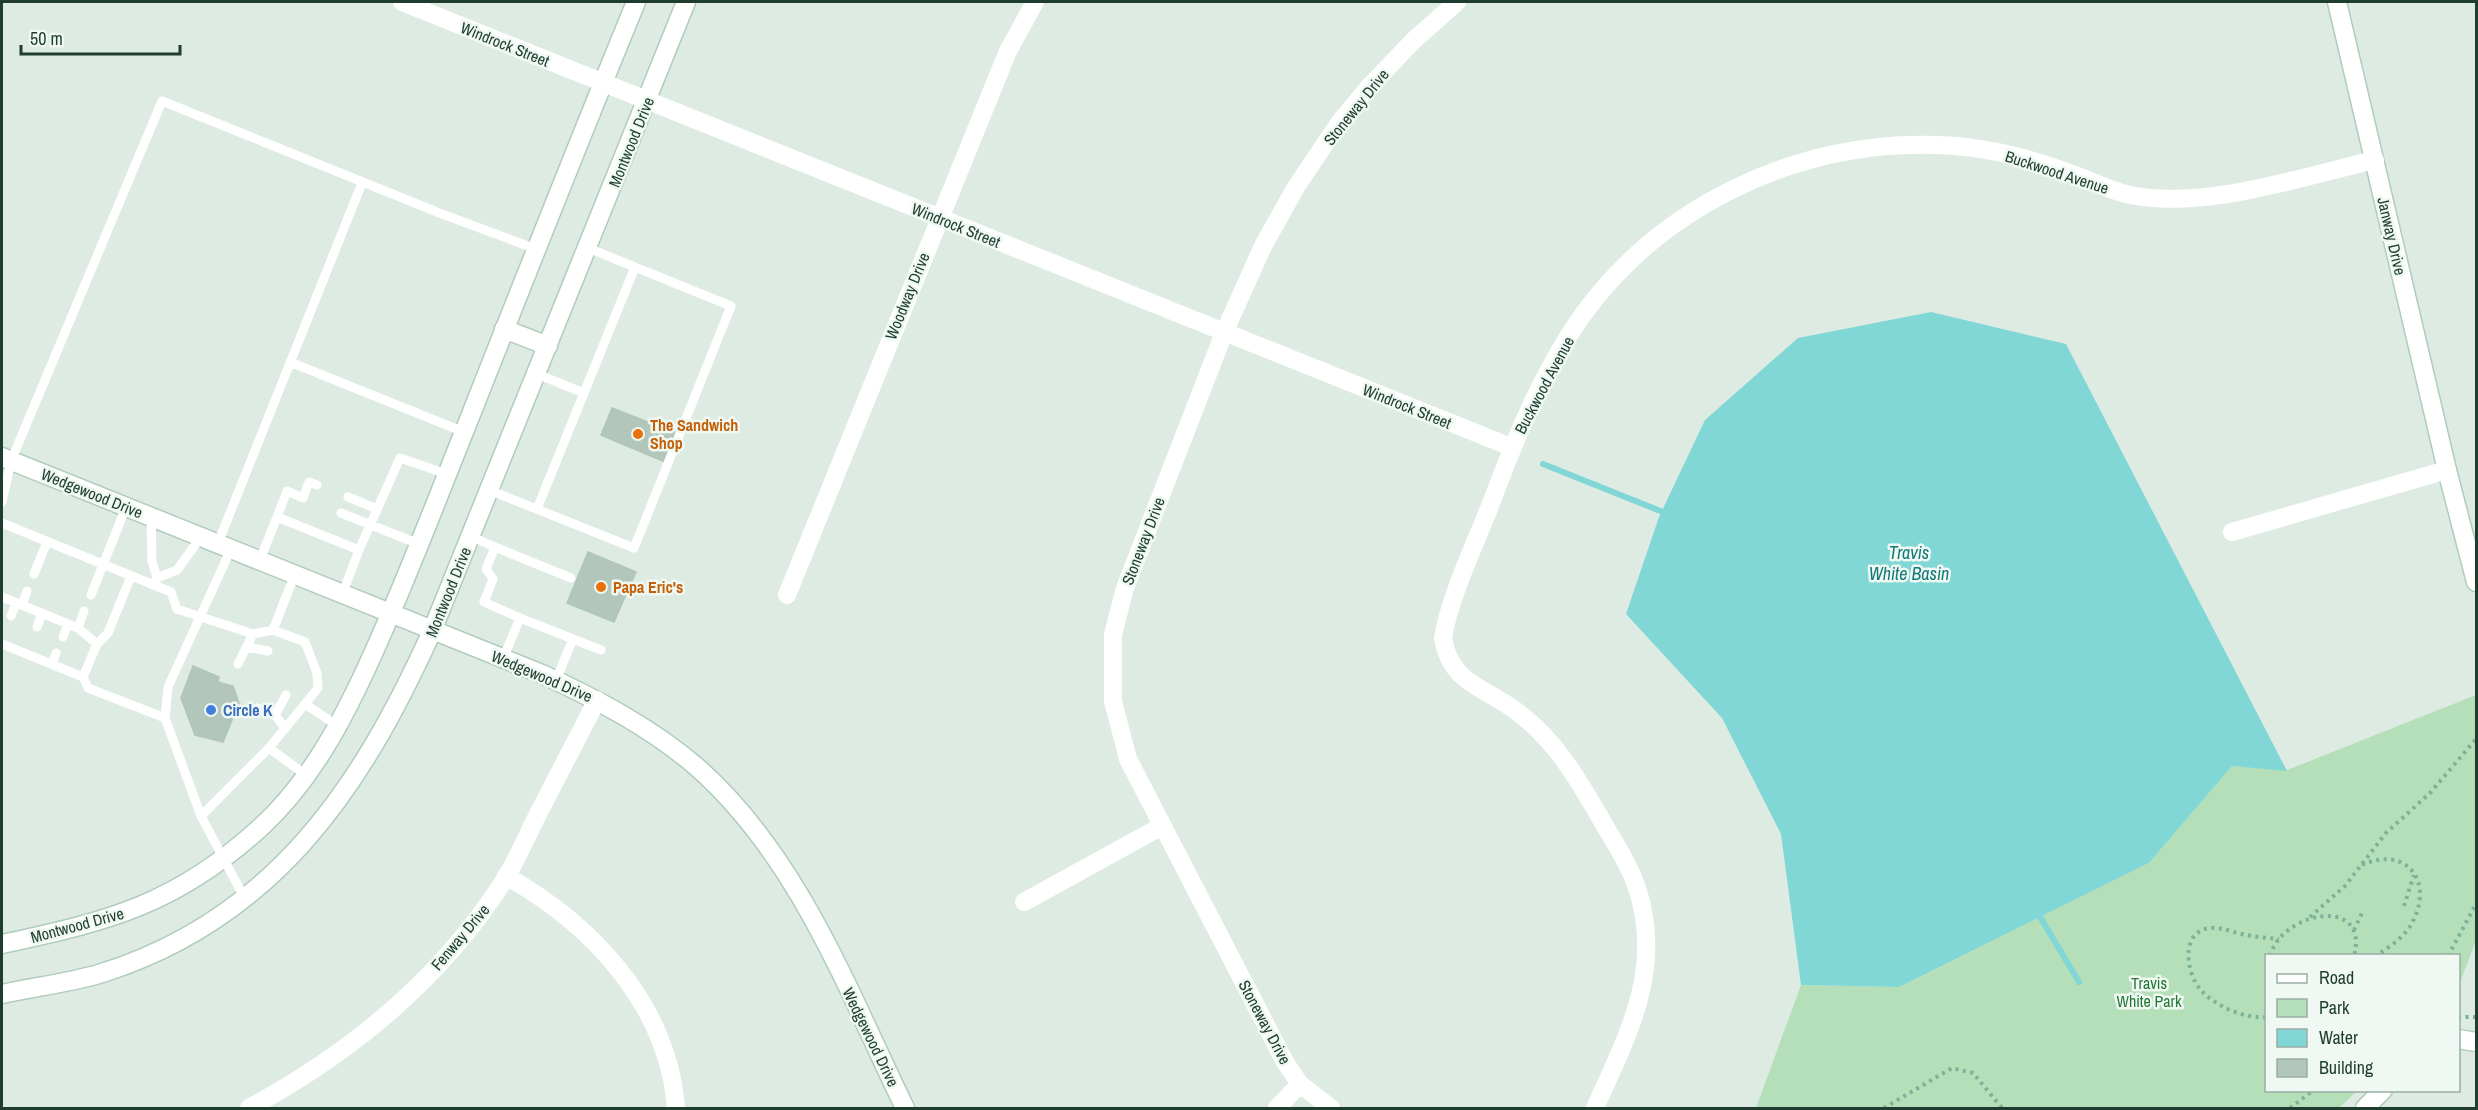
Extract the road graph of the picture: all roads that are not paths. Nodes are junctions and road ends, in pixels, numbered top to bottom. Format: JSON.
{"nodes":[{"id":1,"x":402,"y":2,"type":"edge"},
{"id":2,"x":636,"y":2,"type":"edge"},
{"id":3,"x":686,"y":2,"type":"edge"},
{"id":4,"x":1035,"y":2,"type":"edge"},
{"id":5,"x":1457,"y":2,"type":"edge"},
{"id":6,"x":2337,"y":2,"type":"edge"},
{"id":7,"x":603,"y":84,"type":"junction"},
{"id":8,"x":647,"y":102,"type":"junction"},
{"id":9,"x":2375,"y":160,"type":"junction"},
{"id":10,"x":362,"y":183,"type":"junction"},
{"id":11,"x":938,"y":218,"type":"junction"},
{"id":12,"x":588,"y":248,"type":"junction"},
{"id":13,"x":536,"y":249,"type":"junction"},
{"id":14,"x":635,"y":267,"type":"junction"},
{"id":15,"x":504,"y":329,"type":"junction"},
{"id":16,"x":1224,"y":333,"type":"junction"},
{"id":17,"x":548,"y":346,"type":"junction"},
{"id":18,"x":290,"y":362,"type":"junction"},
{"id":19,"x":537,"y":374,"type":"junction"},
{"id":20,"x":584,"y":393,"type":"junction"},
{"id":21,"x":464,"y":432,"type":"junction"},
{"id":22,"x":1511,"y":447,"type":"junction"},
{"id":23,"x":6,"y":459,"type":"edge"},
{"id":24,"x":2447,"y":470,"type":"junction"},
{"id":25,"x":447,"y":474,"type":"junction"},
{"id":26,"x":317,"y":485,"type":"dead end"},
{"id":27,"x":489,"y":490,"type":"junction"},
{"id":28,"x":348,"y":498,"type":"dead end"},
{"id":29,"x":2,"y":502,"type":"edge"},
{"id":30,"x":126,"y":507,"type":"junction"},
{"id":31,"x":377,"y":509,"type":"junction"},
{"id":32,"x":537,"y":509,"type":"junction"},
{"id":33,"x":341,"y":513,"type":"dead end"},
{"id":34,"x":151,"y":517,"type":"junction"},
{"id":35,"x":277,"y":517,"type":"junction"},
{"id":36,"x":2,"y":524,"type":"edge"},
{"id":37,"x":370,"y":525,"type":"junction"},
{"id":38,"x":2232,"y":532,"type":"dead end"},
{"id":39,"x":470,"y":536,"type":"junction"},
{"id":40,"x":47,"y":542,"type":"junction"},
{"id":41,"x":217,"y":543,"type":"junction"},
{"id":42,"x":419,"y":544,"type":"junction"},
{"id":43,"x":495,"y":547,"type":"junction"},
{"id":44,"x":359,"y":550,"type":"junction"},
{"id":45,"x":260,"y":560,"type":"junction"},
{"id":46,"x":103,"y":564,"type":"junction"},
{"id":47,"x":34,"y":573,"type":"dead end"},
{"id":48,"x":295,"y":574,"type":"junction"},
{"id":49,"x":132,"y":576,"type":"junction"},
{"id":50,"x":571,"y":578,"type":"dead end"},
{"id":51,"x":155,"y":581,"type":"junction"},
{"id":52,"x":2476,"y":582,"type":"edge"},
{"id":53,"x":27,"y":591,"type":"dead end"},
{"id":54,"x":91,"y":595,"type":"dead end"},
{"id":55,"x":342,"y":595,"type":"junction"},
{"id":56,"x":787,"y":595,"type":"dead end"},
{"id":57,"x":2,"y":597,"type":"edge"},
{"id":58,"x":19,"y":604,"type":"junction"},
{"id":59,"x":84,"y":611,"type":"dead end"},
{"id":60,"x":42,"y":613,"type":"junction"},
{"id":61,"x":393,"y":613,"type":"junction"},
{"id":62,"x":11,"y":616,"type":"dead end"},
{"id":63,"x":201,"y":616,"type":"junction"},
{"id":64,"x":520,"y":618,"type":"junction"},
{"id":65,"x":68,"y":624,"type":"junction"},
{"id":66,"x":37,"y":627,"type":"dead end"},
{"id":67,"x":78,"y":628,"type":"junction"},
{"id":68,"x":273,"y":630,"type":"junction"},
{"id":69,"x":432,"y":631,"type":"junction"},
{"id":70,"x":253,"y":633,"type":"junction"},
{"id":71,"x":63,"y":637,"type":"dead end"},
{"id":72,"x":573,"y":639,"type":"junction"},
{"id":73,"x":30,"y":643,"type":"dead end"},
{"id":74,"x":2,"y":644,"type":"edge"},
{"id":75,"x":97,"y":644,"type":"junction"},
{"id":76,"x":247,"y":647,"type":"junction"},
{"id":77,"x":601,"y":650,"type":"dead end"},
{"id":78,"x":268,"y":651,"type":"dead end"},
{"id":79,"x":56,"y":653,"type":"dead end"},
{"id":80,"x":26,"y":654,"type":"junction"},
{"id":81,"x":503,"y":658,"type":"junction"},
{"id":82,"x":52,"y":664,"type":"junction"},
{"id":83,"x":238,"y":664,"type":"dead end"},
{"id":84,"x":83,"y":677,"type":"junction"},
{"id":85,"x":556,"y":680,"type":"junction"},
{"id":86,"x":286,"y":695,"type":"dead end"},
{"id":87,"x":597,"y":700,"type":"junction"},
{"id":88,"x":305,"y":704,"type":"junction"},
{"id":89,"x":257,"y":708,"type":"dead end"},
{"id":90,"x":275,"y":715,"type":"junction"},
{"id":91,"x":165,"y":718,"type":"junction"},
{"id":92,"x":338,"y":726,"type":"junction"},
{"id":93,"x":285,"y":728,"type":"junction"},
{"id":94,"x":269,"y":748,"type":"junction"},
{"id":95,"x":306,"y":775,"type":"junction"},
{"id":96,"x":201,"y":816,"type":"junction"},
{"id":97,"x":1162,"y":826,"type":"junction"},
{"id":98,"x":222,"y":860,"type":"junction"},
{"id":99,"x":506,"y":876,"type":"junction"},
{"id":100,"x":245,"y":899,"type":"junction"},
{"id":101,"x":1024,"y":902,"type":"dead end"},
{"id":102,"x":2,"y":944,"type":"edge"},
{"id":103,"x":2,"y":993,"type":"edge"},
{"id":104,"x":1300,"y":1084,"type":"junction"},
{"id":105,"x":2381,"y":1092,"type":"edge"},
{"id":106,"x":249,"y":1108,"type":"edge"},
{"id":107,"x":676,"y":1108,"type":"edge"},
{"id":108,"x":905,"y":1108,"type":"edge"},
{"id":109,"x":1277,"y":1108,"type":"edge"},
{"id":110,"x":1331,"y":1108,"type":"edge"},
{"id":111,"x":1595,"y":1108,"type":"edge"},
{"id":112,"x":2365,"y":1108,"type":"edge"}],
"edges":[{"from":1,"to":7,"type":"street","name":"Windrock Street"},
{"from":2,"to":7,"type":"street","name":"Montwood Drive"},
{"from":3,"to":8,"type":"street","name":"Montwood Drive"},
{"from":4,"to":11,"type":"street","name":"Woodway Drive"},
{"from":5,"to":16,"type":"street","name":"Stoneway Drive"},
{"from":6,"to":9,"type":"street","name":"Janway Drive"},
{"from":7,"to":8,"type":"street","name":"Windrock Street"},
{"from":7,"to":13,"type":"street","name":"Montwood Drive"},
{"from":8,"to":11,"type":"street","name":"Windrock Street"},
{"from":8,"to":12,"type":"street","name":"Montwood Drive"},
{"from":9,"to":22,"type":"street","name":"Buckwood Avenue"},
{"from":9,"to":24,"type":"street","name":"Janway Drive"},
{"from":10,"to":13,"type":"lane"},
{"from":10,"to":18,"type":"lane"},
{"from":10,"to":23,"type":"lane"},
{"from":11,"to":16,"type":"street","name":"Windrock Street"},
{"from":11,"to":56,"type":"street","name":"Woodway Drive"},
{"from":12,"to":14,"type":"lane"},
{"from":12,"to":17,"type":"street","name":"Montwood Drive"},
{"from":13,"to":15,"type":"street","name":"Montwood Drive"},
{"from":14,"to":20,"type":"lane"},
{"from":14,"to":32,"type":"lane"},
{"from":15,"to":17,"type":"street"},
{"from":15,"to":21,"type":"street","name":"Montwood Drive"},
{"from":16,"to":22,"type":"street","name":"Windrock Street"},
{"from":16,"to":97,"type":"street","name":"Stoneway Drive"},
{"from":17,"to":19,"type":"street","name":"Montwood Drive"},
{"from":18,"to":21,"type":"lane"},
{"from":18,"to":41,"type":"lane"},
{"from":19,"to":20,"type":"lane"},
{"from":19,"to":27,"type":"street","name":"Montwood Drive"},
{"from":20,"to":32,"type":"lane"},
{"from":21,"to":25,"type":"street","name":"Montwood Drive"},
{"from":22,"to":111,"type":"street","name":"Buckwood Avenue"},
{"from":23,"to":29,"type":"lane"},
{"from":23,"to":30,"type":"street","name":"Wedgewood Drive"},
{"from":24,"to":38,"type":"street"},
{"from":24,"to":52,"type":"street","name":"Janway Drive"},
{"from":25,"to":31,"type":"lane"},
{"from":25,"to":42,"type":"street","name":"Montwood Drive"},
{"from":26,"to":35,"type":"lane"},
{"from":27,"to":32,"type":"lane"},
{"from":27,"to":39,"type":"street","name":"Montwood Drive"},
{"from":28,"to":31,"type":"lane"},
{"from":30,"to":34,"type":"street","name":"Wedgewood Drive"},
{"from":30,"to":46,"type":"lane"},
{"from":31,"to":37,"type":"lane"},
{"from":33,"to":37,"type":"lane"},
{"from":34,"to":41,"type":"street","name":"Wedgewood Drive"},
{"from":34,"to":51,"type":"lane"},
{"from":35,"to":44,"type":"lane"},
{"from":35,"to":45,"type":"lane"},
{"from":36,"to":40,"type":"lane"},
{"from":37,"to":42,"type":"lane"},
{"from":37,"to":44,"type":"lane"},
{"from":39,"to":43,"type":"lane"},
{"from":39,"to":69,"type":"street","name":"Montwood Drive"},
{"from":40,"to":46,"type":"lane"},
{"from":40,"to":47,"type":"lane"},
{"from":41,"to":45,"type":"street","name":"Wedgewood Drive"},
{"from":41,"to":51,"type":"lane"},
{"from":41,"to":63,"type":"lane"},
{"from":42,"to":61,"type":"street","name":"Montwood Drive"},
{"from":43,"to":50,"type":"lane"},
{"from":43,"to":64,"type":"lane"},
{"from":44,"to":55,"type":"lane"},
{"from":45,"to":48,"type":"street","name":"Wedgewood Drive"},
{"from":46,"to":49,"type":"lane"},
{"from":46,"to":54,"type":"lane"},
{"from":48,"to":55,"type":"street","name":"Wedgewood Drive"},
{"from":48,"to":68,"type":"lane"},
{"from":49,"to":51,"type":"lane"},
{"from":49,"to":75,"type":"lane"},
{"from":51,"to":63,"type":"lane"},
{"from":53,"to":58,"type":"lane"},
{"from":55,"to":61,"type":"street","name":"Wedgewood Drive"},
{"from":57,"to":58,"type":"lane"},
{"from":58,"to":60,"type":"lane"},
{"from":58,"to":62,"type":"lane"},
{"from":59,"to":67,"type":"lane"},
{"from":60,"to":65,"type":"lane"},
{"from":60,"to":66,"type":"lane"},
{"from":61,"to":69,"type":"street","name":"Wedgewood Drive"},
{"from":61,"to":92,"type":"street","name":"Montwood Drive"},
{"from":63,"to":70,"type":"lane"},
{"from":63,"to":91,"type":"lane"},
{"from":64,"to":72,"type":"lane"},
{"from":64,"to":81,"type":"lane"},
{"from":65,"to":67,"type":"lane"},
{"from":65,"to":71,"type":"lane"},
{"from":67,"to":75,"type":"lane"},
{"from":68,"to":70,"type":"lane"},
{"from":68,"to":88,"type":"lane"},
{"from":69,"to":81,"type":"street","name":"Wedgewood Drive"},
{"from":69,"to":100,"type":"street","name":"Montwood Drive"},
{"from":70,"to":76,"type":"lane"},
{"from":72,"to":77,"type":"lane"},
{"from":72,"to":85,"type":"lane"},
{"from":73,"to":80,"type":"lane"},
{"from":74,"to":80,"type":"lane"},
{"from":75,"to":84,"type":"lane"},
{"from":76,"to":78,"type":"lane"},
{"from":76,"to":83,"type":"lane"},
{"from":79,"to":82,"type":"lane"},
{"from":80,"to":82,"type":"lane"},
{"from":81,"to":85,"type":"street","name":"Wedgewood Drive"},
{"from":82,"to":84,"type":"lane"},
{"from":84,"to":91,"type":"lane"},
{"from":85,"to":87,"type":"street","name":"Wedgewood Drive"},
{"from":86,"to":90,"type":"lane"},
{"from":87,"to":99,"type":"street","name":"Fenway Drive"},
{"from":87,"to":108,"type":"street","name":"Wedgewood Drive"},
{"from":88,"to":92,"type":"lane"},
{"from":88,"to":93,"type":"lane"},
{"from":89,"to":90,"type":"lane"},
{"from":90,"to":93,"type":"lane"},
{"from":91,"to":96,"type":"lane"},
{"from":92,"to":95,"type":"street","name":"Montwood Drive"},
{"from":93,"to":94,"type":"lane"},
{"from":94,"to":95,"type":"lane"},
{"from":94,"to":96,"type":"lane"},
{"from":95,"to":98,"type":"street","name":"Montwood Drive"},
{"from":96,"to":98,"type":"lane"},
{"from":97,"to":101,"type":"street"},
{"from":97,"to":104,"type":"street","name":"Stoneway Drive"},
{"from":98,"to":100,"type":"lane"},
{"from":98,"to":102,"type":"street","name":"Montwood Drive"},
{"from":99,"to":106,"type":"street","name":"Fenway Drive"},
{"from":99,"to":107,"type":"street"},
{"from":100,"to":103,"type":"street","name":"Montwood Drive"},
{"from":104,"to":109,"type":"street"},
{"from":104,"to":110,"type":"street","name":"Stoneway Drive"},
{"from":105,"to":112,"type":"street"}]}
